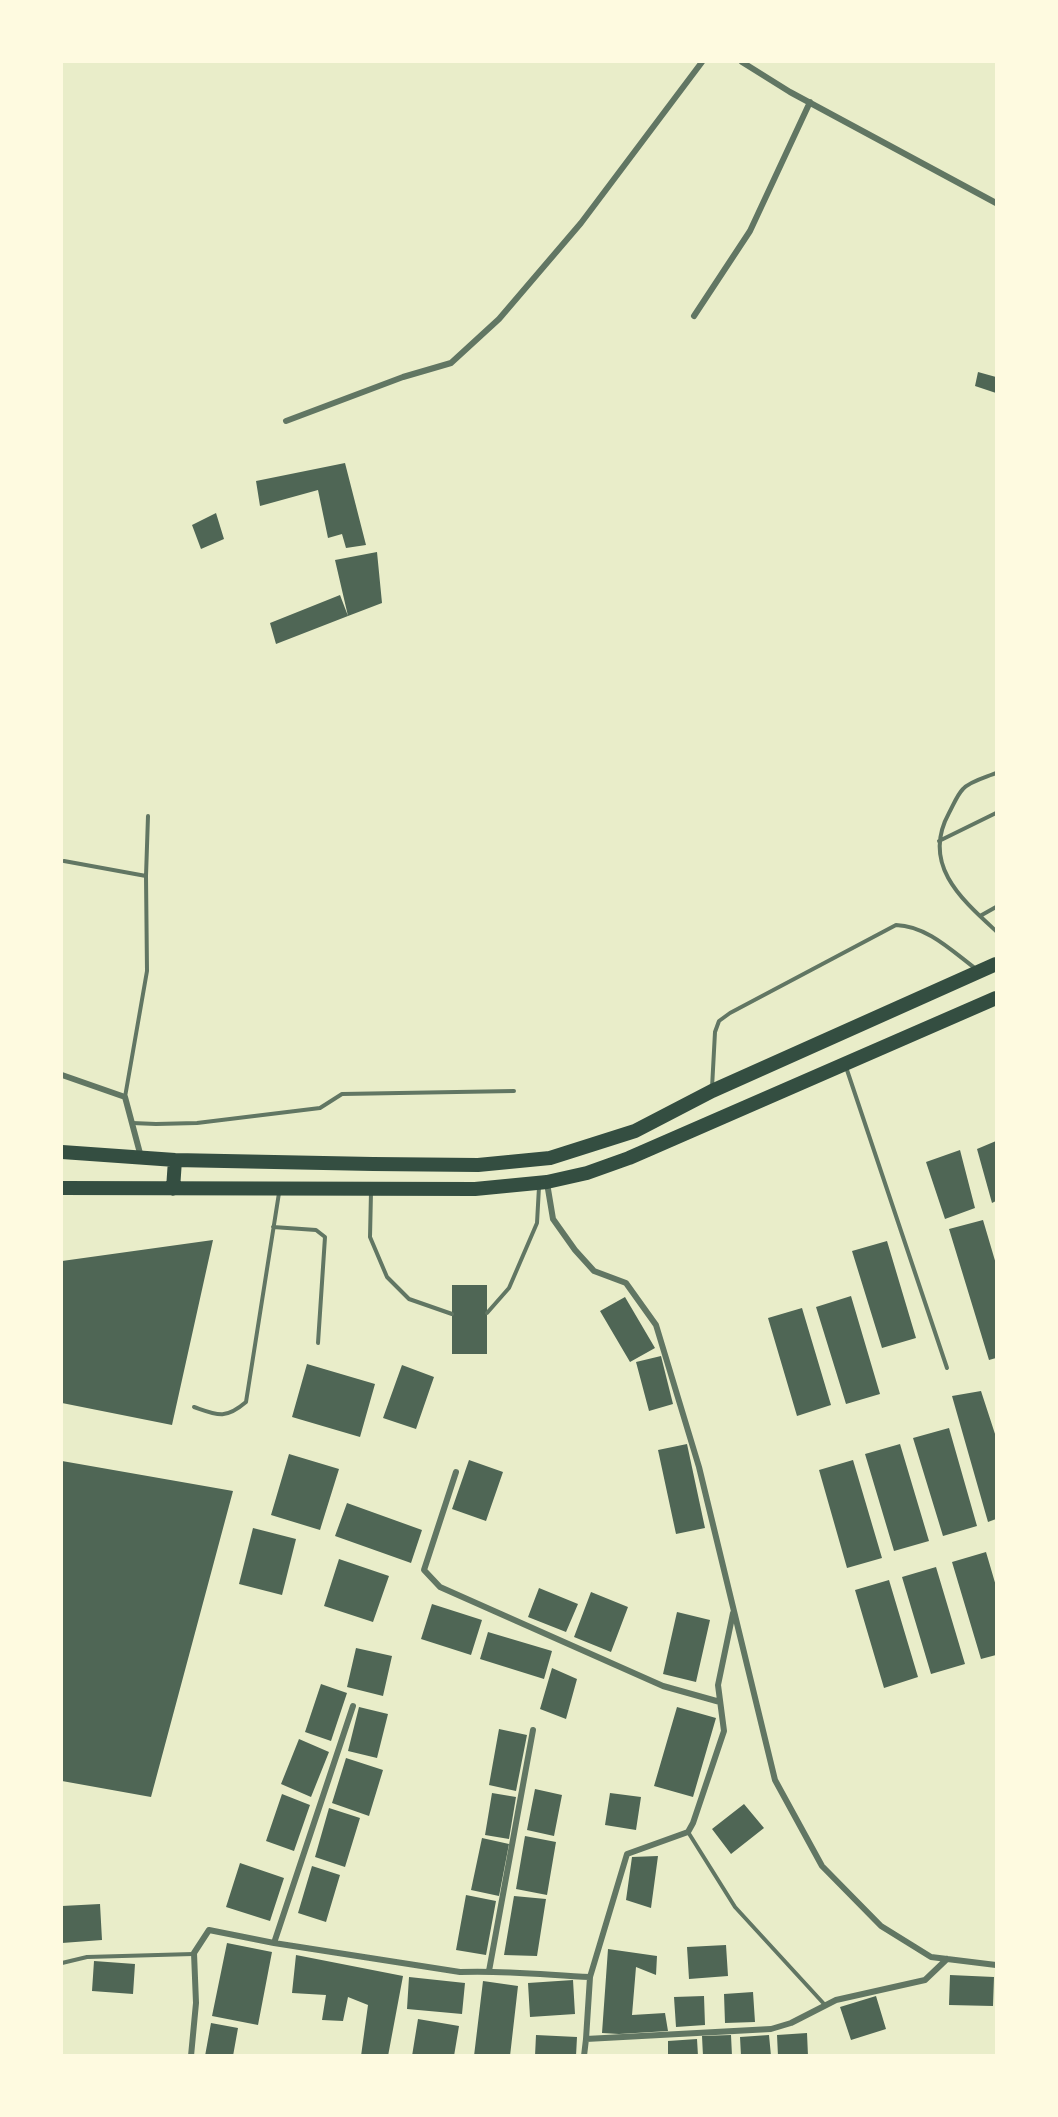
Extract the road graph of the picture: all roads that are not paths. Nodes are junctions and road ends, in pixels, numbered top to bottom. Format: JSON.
{"nodes":[{"id":1,"x":702,"y":62,"type":"edge"},
{"id":2,"x":742,"y":62,"type":"edge"},
{"id":3,"x":810,"y":102,"type":"junction"},
{"id":4,"x":996,"y":203,"type":"edge"},
{"id":5,"x":694,"y":316,"type":"dead end"},
{"id":6,"x":286,"y":421,"type":"dead end"},
{"id":7,"x":996,"y":773,"type":"edge"},
{"id":8,"x":996,"y":813,"type":"edge"},
{"id":9,"x":148,"y":816,"type":"dead end"},
{"id":10,"x":938,"y":842,"type":"junction"},
{"id":11,"x":64,"y":861,"type":"dead end"},
{"id":12,"x":146,"y":876,"type":"junction"},
{"id":13,"x":996,"y":907,"type":"edge"},
{"id":14,"x":980,"y":916,"type":"junction"},
{"id":15,"x":996,"y":931,"type":"edge"},
{"id":16,"x":996,"y":964,"type":"edge"},
{"id":17,"x":979,"y":971,"type":"junction"},
{"id":18,"x":996,"y":998,"type":"edge"},
{"id":19,"x":845,"y":1064,"type":"junction"},
{"id":20,"x":62,"y":1075,"type":"edge"},
{"id":21,"x":514,"y":1091,"type":"dead end"},
{"id":22,"x":712,"y":1091,"type":"junction"},
{"id":23,"x":125,"y":1097,"type":"junction"},
{"id":24,"x":132,"y":1123,"type":"junction"},
{"id":25,"x":62,"y":1152,"type":"edge"},
{"id":26,"x":141,"y":1158,"type":"junction"},
{"id":27,"x":175,"y":1160,"type":"junction"},
{"id":28,"x":543,"y":1182,"type":"junction"},
{"id":29,"x":62,"y":1188,"type":"edge"},
{"id":30,"x":173,"y":1189,"type":"junction"},
{"id":31,"x":279,"y":1189,"type":"junction"},
{"id":32,"x":371,"y":1189,"type":"junction"},
{"id":33,"x":273,"y":1227,"type":"junction"},
{"id":34,"x":487,"y":1313,"type":"dead end"},
{"id":35,"x":452,"y":1314,"type":"dead end"},
{"id":36,"x":318,"y":1343,"type":"dead end"},
{"id":37,"x":947,"y":1368,"type":"dead end"},
{"id":38,"x":194,"y":1407,"type":"dead end"},
{"id":39,"x":456,"y":1472,"type":"dead end"},
{"id":40,"x":734,"y":1611,"type":"junction"},
{"id":41,"x":720,"y":1702,"type":"junction"},
{"id":42,"x":352,"y":1706,"type":"dead end"},
{"id":43,"x":532,"y":1730,"type":"dead end"},
{"id":44,"x":688,"y":1832,"type":"junction"},
{"id":45,"x":274,"y":1943,"type":"junction"},
{"id":46,"x":194,"y":1953,"type":"junction"},
{"id":47,"x":946,"y":1959,"type":"junction"},
{"id":48,"x":62,"y":1963,"type":"edge"},
{"id":49,"x":996,"y":1965,"type":"edge"},
{"id":50,"x":489,"y":1971,"type":"junction"},
{"id":51,"x":590,"y":1977,"type":"junction"},
{"id":52,"x":825,"y":2005,"type":"junction"},
{"id":53,"x":586,"y":2039,"type":"junction"},
{"id":54,"x":191,"y":2055,"type":"edge"},
{"id":55,"x":584,"y":2055,"type":"edge"}],
"edges":[{"from":1,"to":6,"type":"street"},
{"from":2,"to":3,"type":"street"},
{"from":3,"to":4,"type":"street"},
{"from":3,"to":5,"type":"street"},
{"from":7,"to":10,"type":"lane"},
{"from":8,"to":10,"type":"lane"},
{"from":9,"to":12,"type":"lane"},
{"from":10,"to":14,"type":"lane"},
{"from":11,"to":12,"type":"lane"},
{"from":12,"to":23,"type":"lane"},
{"from":13,"to":14,"type":"lane"},
{"from":14,"to":15,"type":"lane"},
{"from":16,"to":17,"type":"highway"},
{"from":17,"to":22,"type":"highway"},
{"from":17,"to":22,"type":"lane"},
{"from":18,"to":19,"type":"highway"},
{"from":19,"to":28,"type":"highway"},
{"from":19,"to":37,"type":"lane"},
{"from":20,"to":23,"type":"street"},
{"from":21,"to":24,"type":"lane"},
{"from":22,"to":27,"type":"highway"},
{"from":23,"to":24,"type":"street"},
{"from":24,"to":26,"type":"street"},
{"from":25,"to":26,"type":"highway"},
{"from":26,"to":27,"type":"highway"},
{"from":27,"to":30,"type":"highway"},
{"from":28,"to":32,"type":"highway"},
{"from":28,"to":34,"type":"lane"},
{"from":28,"to":40,"type":"street"},
{"from":29,"to":30,"type":"highway"},
{"from":30,"to":31,"type":"highway"},
{"from":31,"to":32,"type":"highway"},
{"from":31,"to":33,"type":"lane"},
{"from":32,"to":35,"type":"lane"},
{"from":33,"to":36,"type":"lane"},
{"from":33,"to":38,"type":"lane"},
{"from":39,"to":41,"type":"street"},
{"from":40,"to":41,"type":"street"},
{"from":40,"to":47,"type":"street"},
{"from":41,"to":44,"type":"street"},
{"from":42,"to":45,"type":"street"},
{"from":43,"to":50,"type":"street"},
{"from":44,"to":51,"type":"street"},
{"from":44,"to":52,"type":"lane"},
{"from":45,"to":46,"type":"street"},
{"from":45,"to":50,"type":"street"},
{"from":46,"to":48,"type":"lane"},
{"from":46,"to":54,"type":"street"},
{"from":47,"to":49,"type":"street"},
{"from":47,"to":52,"type":"street"},
{"from":50,"to":51,"type":"street"},
{"from":51,"to":53,"type":"street"},
{"from":52,"to":53,"type":"street"},
{"from":53,"to":55,"type":"street"}]}
